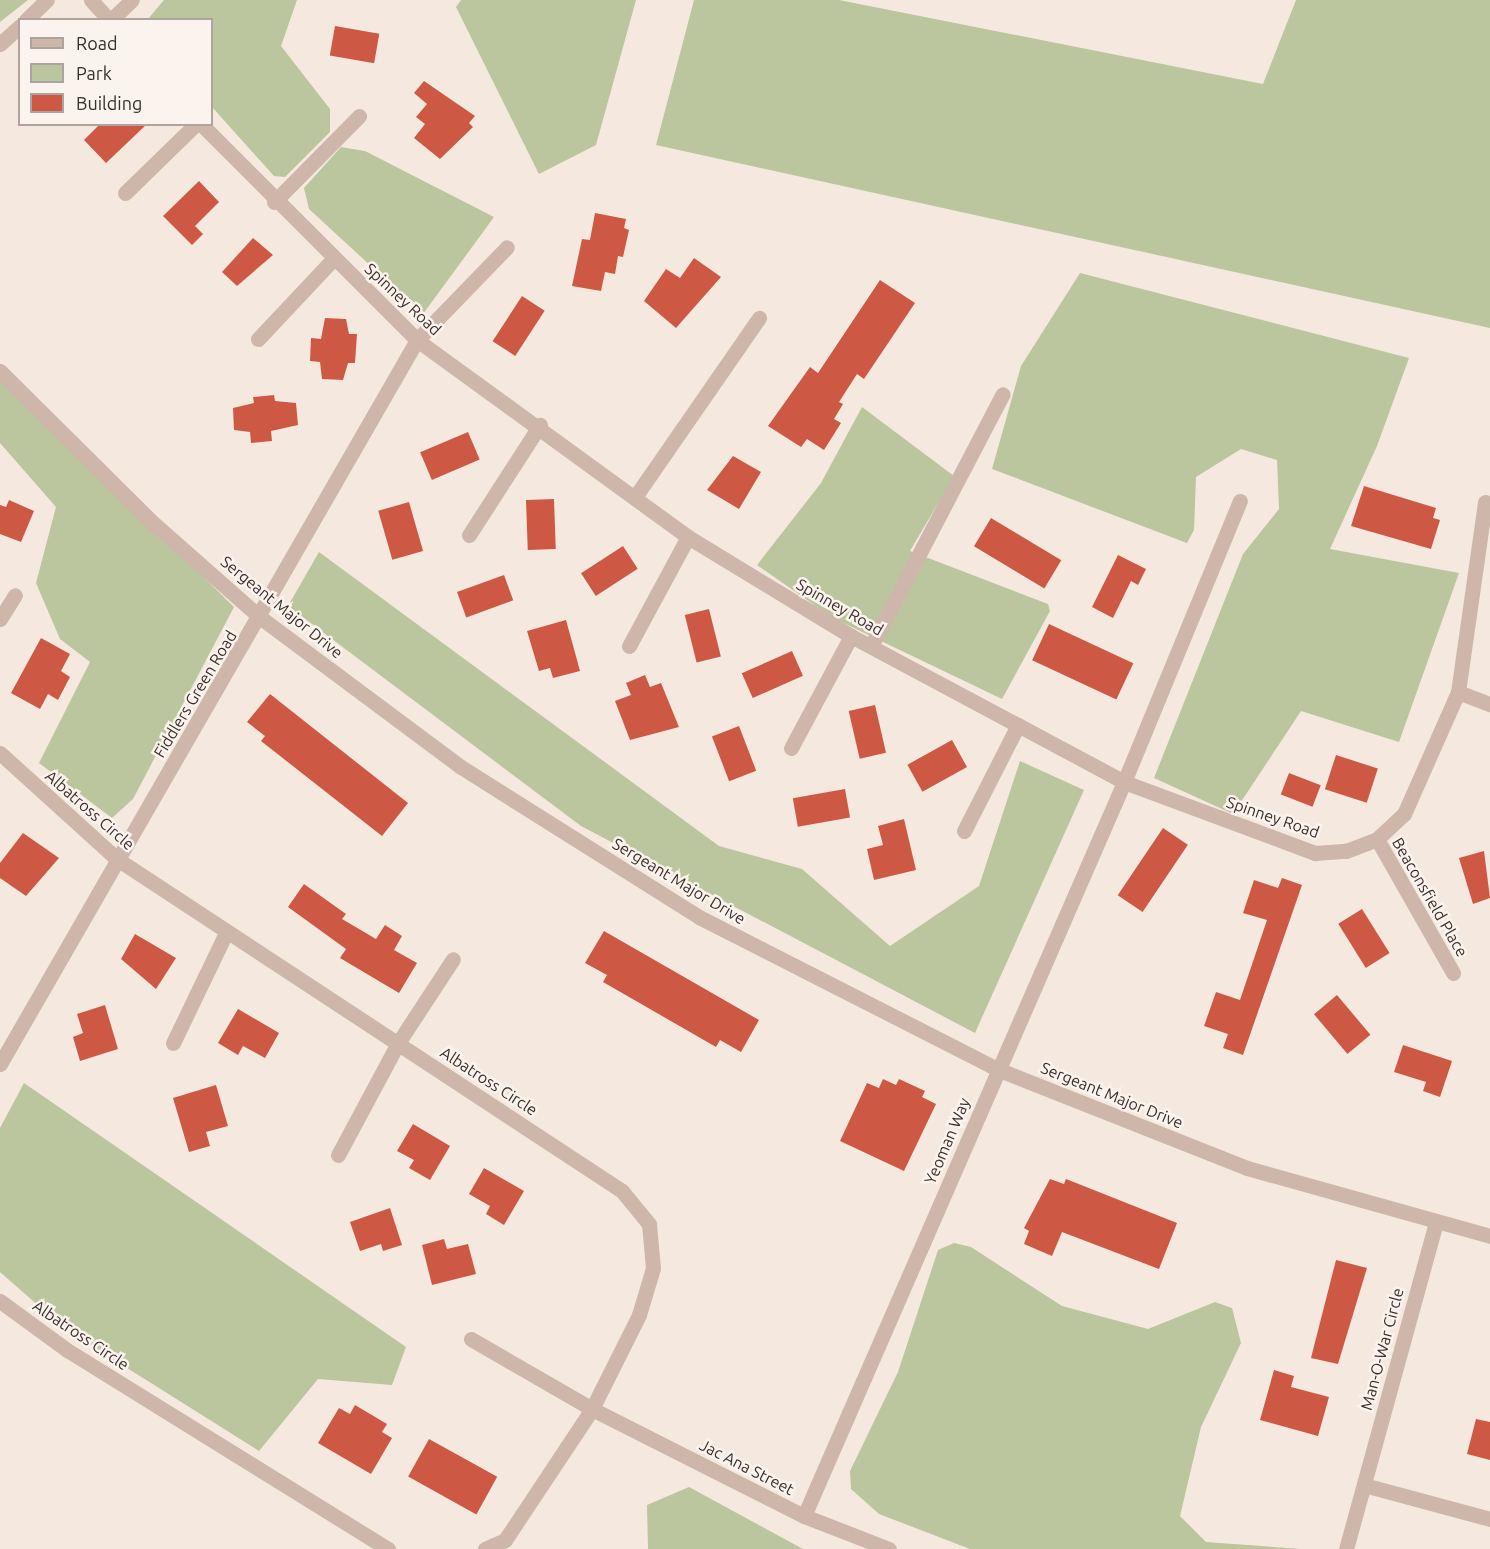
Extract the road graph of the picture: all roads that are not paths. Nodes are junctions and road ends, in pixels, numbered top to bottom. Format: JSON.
{"nodes":[{"id":1,"x":47,"y":0,"type":"edge"},
{"id":2,"x":91,"y":0,"type":"edge"},
{"id":3,"x":132,"y":0,"type":"edge"},
{"id":4,"x":28,"y":18,"type":"edge"},
{"id":5,"x":108,"y":18,"type":"edge"},
{"id":6,"x":112,"y":18,"type":"edge"},
{"id":7,"x":18,"y":28,"type":"edge"},
{"id":8,"x":0,"y":44,"type":"edge"},
{"id":9,"x":359,"y":116,"type":"dead end"},
{"id":10,"x":194,"y":126,"type":"edge"},
{"id":11,"x":203,"y":126,"type":"edge"},
{"id":12,"x":125,"y":193,"type":"dead end"},
{"id":13,"x":274,"y":202,"type":"junction"},
{"id":14,"x":507,"y":247,"type":"dead end"},
{"id":15,"x":333,"y":258,"type":"junction"},
{"id":16,"x":759,"y":318,"type":"dead end"},
{"id":17,"x":258,"y":339,"type":"dead end"},
{"id":18,"x":417,"y":340,"type":"junction"},
{"id":19,"x":0,"y":371,"type":"edge"},
{"id":20,"x":1003,"y":394,"type":"dead end"},
{"id":21,"x":540,"y":425,"type":"junction"},
{"id":22,"x":635,"y":497,"type":"junction"},
{"id":23,"x":1239,"y":501,"type":"dead end"},
{"id":24,"x":1485,"y":502,"type":"dead end"},
{"id":25,"x":469,"y":535,"type":"dead end"},
{"id":26,"x":688,"y":537,"type":"junction"},
{"id":27,"x":15,"y":595,"type":"dead end"},
{"id":28,"x":261,"y":618,"type":"junction"},
{"id":29,"x":0,"y":619,"type":"edge"},
{"id":30,"x":851,"y":636,"type":"junction"},
{"id":31,"x":629,"y":646,"type":"dead end"},
{"id":32,"x":871,"y":646,"type":"junction"},
{"id":33,"x":1458,"y":692,"type":"junction"},
{"id":34,"x":1490,"y":704,"type":"edge"},
{"id":35,"x":1018,"y":725,"type":"junction"},
{"id":36,"x":791,"y":748,"type":"dead end"},
{"id":37,"x":0,"y":753,"type":"edge"},
{"id":38,"x":1124,"y":782,"type":"junction"},
{"id":39,"x":964,"y":831,"type":"dead end"},
{"id":40,"x":1377,"y":839,"type":"junction"},
{"id":41,"x":117,"y":859,"type":"junction"},
{"id":42,"x":227,"y":931,"type":"junction"},
{"id":43,"x":453,"y":959,"type":"dead end"},
{"id":44,"x":1453,"y":973,"type":"dead end"},
{"id":45,"x":173,"y":1042,"type":"dead end"},
{"id":46,"x":398,"y":1043,"type":"junction"},
{"id":47,"x":0,"y":1064,"type":"edge"},
{"id":48,"x":997,"y":1069,"type":"junction"},
{"id":49,"x":338,"y":1155,"type":"dead end"},
{"id":50,"x":1436,"y":1222,"type":"junction"},
{"id":51,"x":1490,"y":1236,"type":"edge"},
{"id":52,"x":0,"y":1300,"type":"edge"},
{"id":53,"x":471,"y":1339,"type":"dead end"},
{"id":54,"x":592,"y":1409,"type":"junction"},
{"id":55,"x":1364,"y":1485,"type":"junction"},
{"id":56,"x":804,"y":1516,"type":"junction"},
{"id":57,"x":1490,"y":1520,"type":"edge"},
{"id":58,"x":388,"y":1549,"type":"edge"},
{"id":59,"x":485,"y":1549,"type":"edge"},
{"id":60,"x":889,"y":1549,"type":"edge"},
{"id":61,"x":1346,"y":1549,"type":"edge"}],
"edges":[{"from":1,"to":4,"type":"street"},
{"from":2,"to":5,"type":"street"},
{"from":3,"to":6,"type":"street"},
{"from":7,"to":8,"type":"street"},
{"from":9,"to":13,"type":"street"},
{"from":10,"to":12,"type":"street"},
{"from":11,"to":13,"type":"street","name":"Spinney Road"},
{"from":13,"to":15,"type":"street","name":"Spinney Road"},
{"from":14,"to":18,"type":"street","name":"Fiddlers Green Road"},
{"from":15,"to":17,"type":"street"},
{"from":15,"to":18,"type":"street","name":"Spinney Road"},
{"from":16,"to":22,"type":"street"},
{"from":18,"to":21,"type":"street","name":"Spinney Road"},
{"from":18,"to":28,"type":"street","name":"Fiddlers Green Road"},
{"from":19,"to":28,"type":"street","name":"Sergeant Major Drive"},
{"from":20,"to":32,"type":"street"},
{"from":21,"to":22,"type":"street","name":"Spinney Road"},
{"from":21,"to":25,"type":"street"},
{"from":22,"to":26,"type":"street","name":"Spinney Road"},
{"from":23,"to":38,"type":"street","name":"Yeoman Way"},
{"from":24,"to":33,"type":"street","name":"Spinney Road"},
{"from":26,"to":30,"type":"street","name":"Spinney Road"},
{"from":26,"to":31,"type":"street"},
{"from":27,"to":29,"type":"street"},
{"from":28,"to":41,"type":"street","name":"Fiddlers Green Road"},
{"from":28,"to":48,"type":"street","name":"Sergeant Major Drive"},
{"from":30,"to":32,"type":"street","name":"Spinney Road"},
{"from":30,"to":36,"type":"street"},
{"from":32,"to":35,"type":"street","name":"Spinney Road"},
{"from":33,"to":34,"type":"street"},
{"from":33,"to":40,"type":"street","name":"Spinney Road"},
{"from":35,"to":38,"type":"street","name":"Spinney Road"},
{"from":35,"to":39,"type":"street"},
{"from":37,"to":41,"type":"street","name":"Albatross Circle"},
{"from":38,"to":40,"type":"street","name":"Spinney Road"},
{"from":38,"to":48,"type":"street","name":"Yeoman Way"},
{"from":40,"to":44,"type":"street","name":"Beaconsfield Place"},
{"from":41,"to":42,"type":"street","name":"Albatross Circle"},
{"from":41,"to":47,"type":"street","name":"Fiddlers Green Road"},
{"from":42,"to":45,"type":"street"},
{"from":42,"to":46,"type":"street","name":"Albatross Circle"},
{"from":43,"to":46,"type":"street"},
{"from":46,"to":49,"type":"street"},
{"from":46,"to":54,"type":"street","name":"Albatross Circle"},
{"from":48,"to":50,"type":"street","name":"Sergeant Major Drive"},
{"from":48,"to":56,"type":"street","name":"Yeoman Way"},
{"from":50,"to":51,"type":"street","name":"Sergeant Major Drive"},
{"from":50,"to":55,"type":"street","name":"Man-O-War Circle"},
{"from":52,"to":58,"type":"street","name":"Albatross Circle"},
{"from":53,"to":54,"type":"street","name":"Jac Ana Street"},
{"from":54,"to":56,"type":"street","name":"Jac Ana Street"},
{"from":54,"to":59,"type":"street","name":"Albatross Circle"},
{"from":55,"to":57,"type":"street"},
{"from":55,"to":61,"type":"street","name":"Man-O-War Circle"},
{"from":56,"to":60,"type":"street","name":"Jac Ana Street"}]}
